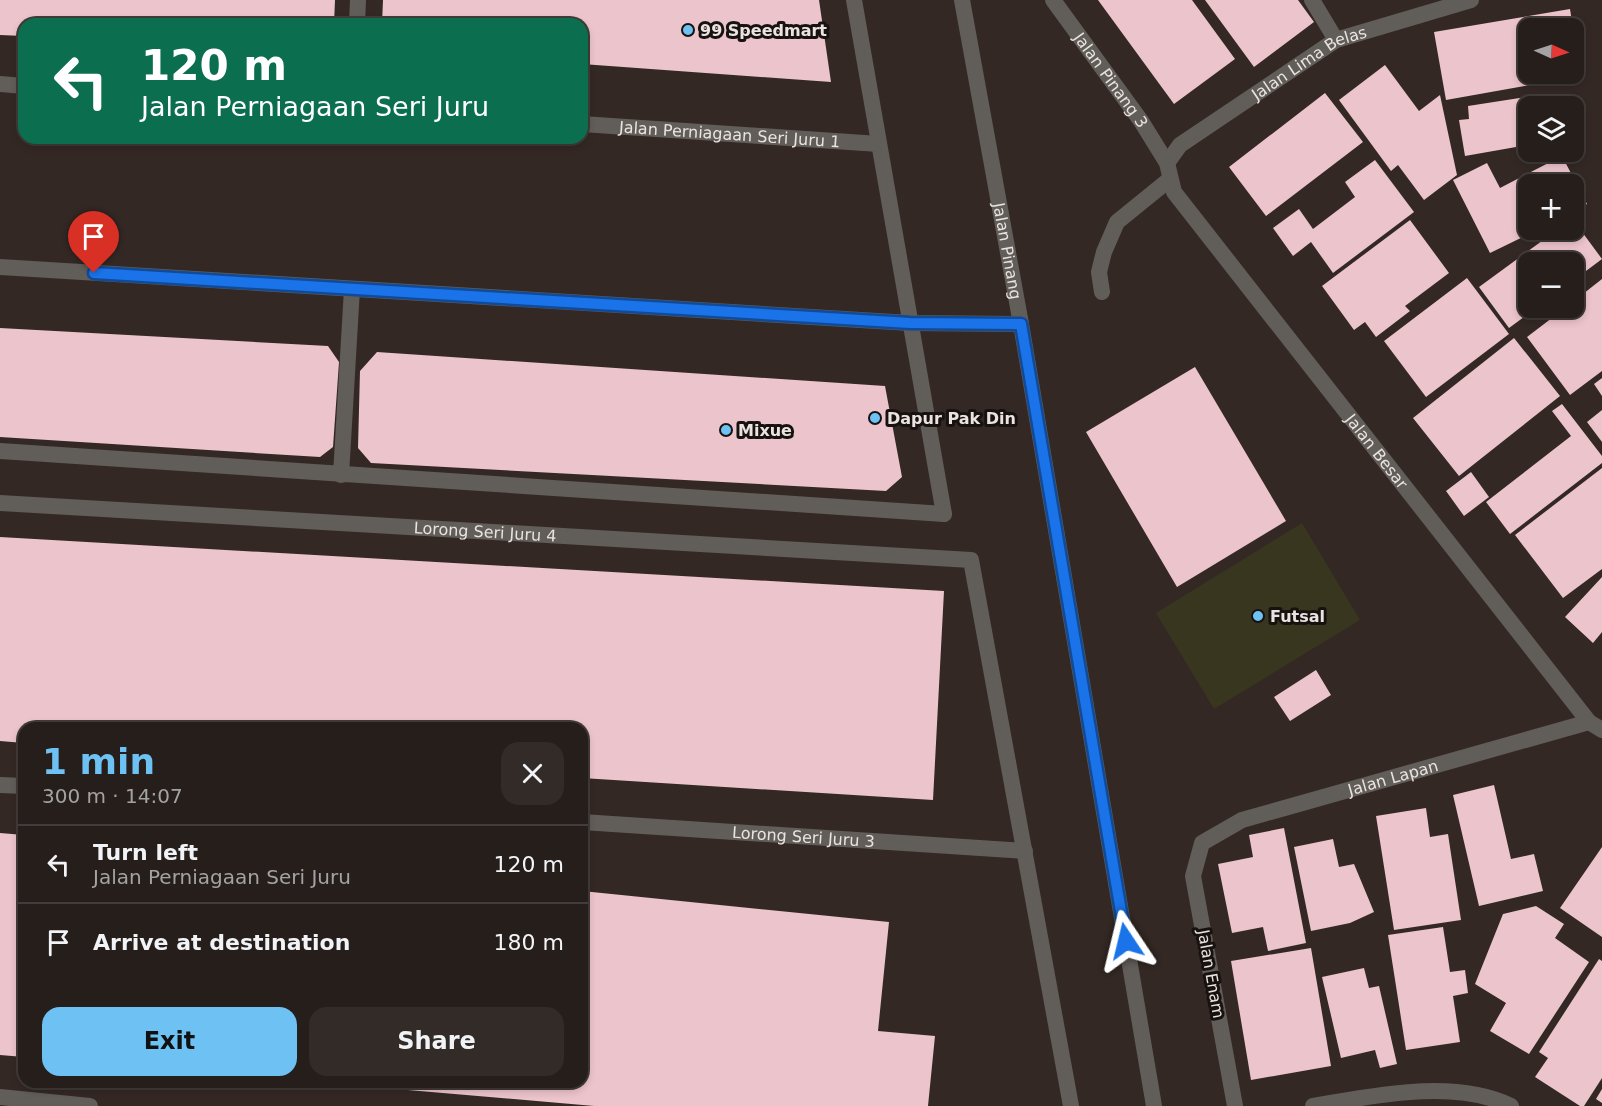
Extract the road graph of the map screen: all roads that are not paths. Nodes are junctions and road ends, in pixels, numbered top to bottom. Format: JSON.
{"nodes":[{"id":1,"x":358,"y":0,"type":"edge"},
{"id":2,"x":854,"y":0,"type":"edge"},
{"id":3,"x":962,"y":0,"type":"edge"},
{"id":4,"x":1053,"y":0,"type":"edge"},
{"id":5,"x":1312,"y":0,"type":"edge"},
{"id":6,"x":1471,"y":0,"type":"edge"},
{"id":7,"x":357,"y":18,"type":"edge"},
{"id":8,"x":1336,"y":40,"type":"junction"},
{"id":9,"x":0,"y":84,"type":"edge"},
{"id":10,"x":18,"y":86,"type":"edge"},
{"id":11,"x":588,"y":123,"type":"edge"},
{"id":12,"x":879,"y":144,"type":"junction"},
{"id":13,"x":1169,"y":171,"type":"junction"},
{"id":14,"x":0,"y":267,"type":"edge"},
{"id":15,"x":352,"y":289,"type":"junction"},
{"id":16,"x":1102,"y":292,"type":"dead end"},
{"id":17,"x":910,"y":323,"type":"junction"},
{"id":18,"x":1021,"y":324,"type":"junction"},
{"id":19,"x":0,"y":451,"type":"edge"},
{"id":20,"x":341,"y":475,"type":"junction"},
{"id":21,"x":0,"y":503,"type":"edge"},
{"id":22,"x":1595,"y":726,"type":"edge"},
{"id":23,"x":0,"y":785,"type":"edge"},
{"id":24,"x":18,"y":786,"type":"edge"},
{"id":25,"x":588,"y":822,"type":"edge"},
{"id":26,"x":1202,"y":843,"type":"joint"},
{"id":27,"x":1025,"y":851,"type":"junction"},
{"id":28,"x":0,"y":1097,"type":"edge"},
{"id":29,"x":90,"y":1106,"type":"edge"},
{"id":30,"x":1071,"y":1106,"type":"edge"},
{"id":31,"x":1154,"y":1106,"type":"edge"},
{"id":32,"x":1235,"y":1106,"type":"edge"},
{"id":33,"x":1312,"y":1106,"type":"edge"},
{"id":34,"x":1511,"y":1106,"type":"edge"}],
"edges":[{"from":1,"to":7,"type":"street"},
{"from":2,"to":12,"type":"street"},
{"from":3,"to":18,"type":"street","name":"Jalan Pinang"},
{"from":4,"to":13,"type":"street","name":"Jalan Pinang 3"},
{"from":5,"to":8,"type":"street"},
{"from":6,"to":8,"type":"street","name":"Jalan Lima Belas"},
{"from":8,"to":13,"type":"street","name":"Jalan Lima Belas"},
{"from":9,"to":10,"type":"street"},
{"from":11,"to":12,"type":"street","name":"Jalan Perniagaan Seri Juru 1"},
{"from":12,"to":17,"type":"street"},
{"from":13,"to":16,"type":"street","name":"Jalan Lima Belas"},
{"from":13,"to":22,"type":"street","name":"Jalan Besar"},
{"from":14,"to":15,"type":"street"},
{"from":15,"to":17,"type":"street"},
{"from":15,"to":20,"type":"street"},
{"from":17,"to":18,"type":"street"},
{"from":17,"to":20,"type":"street"},
{"from":18,"to":31,"type":"street","name":"Jalan Pinang"},
{"from":19,"to":20,"type":"street"},
{"from":21,"to":27,"type":"street","name":"Lorong Seri Juru 4"},
{"from":22,"to":26,"type":"street","name":"Jalan Lapan"},
{"from":23,"to":24,"type":"street"},
{"from":25,"to":27,"type":"street","name":"Lorong Seri Juru 3"},
{"from":26,"to":32,"type":"street","name":"Jalan Enam"},
{"from":27,"to":30,"type":"street"},
{"from":28,"to":29,"type":"street"},
{"from":33,"to":34,"type":"street"}]}
